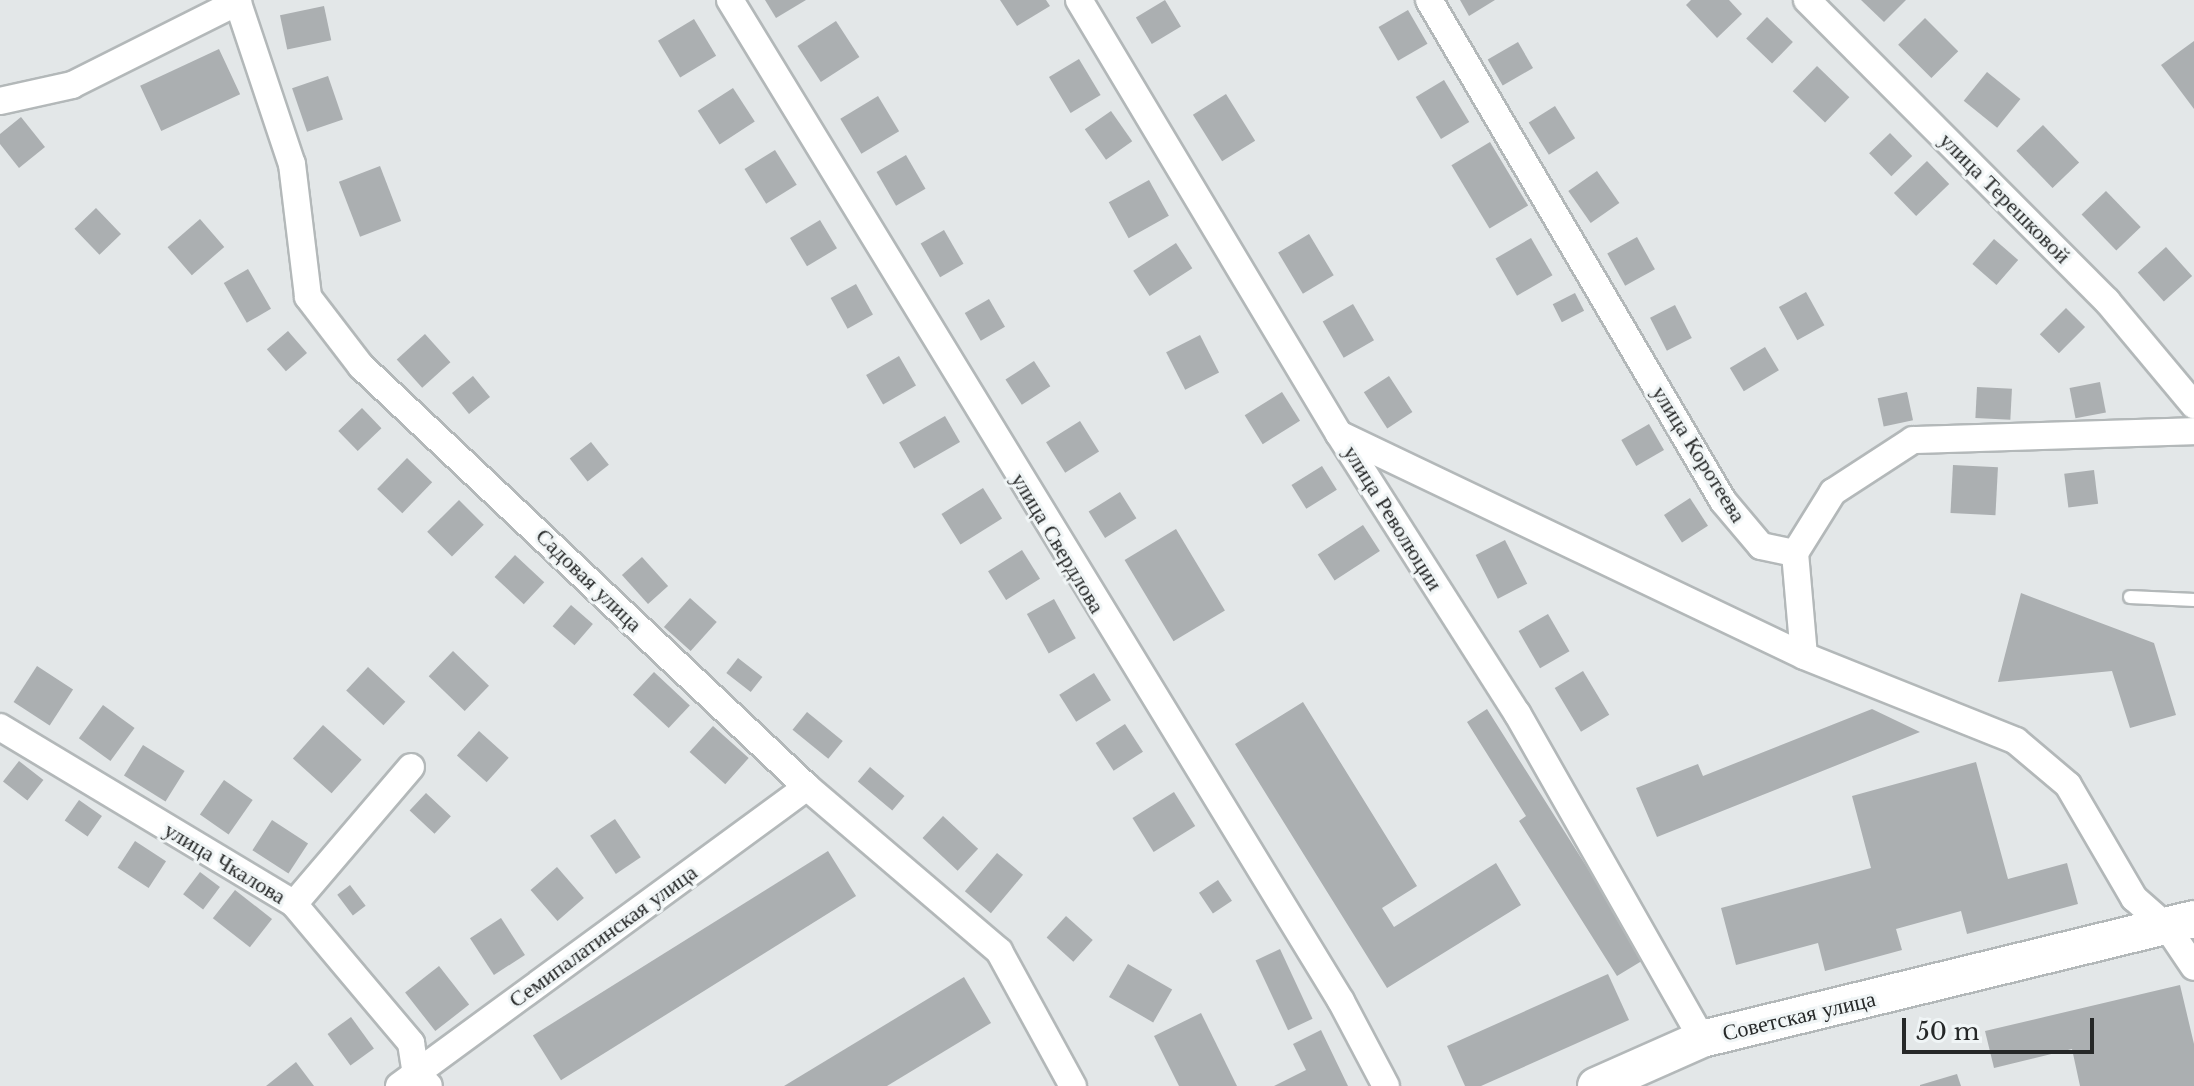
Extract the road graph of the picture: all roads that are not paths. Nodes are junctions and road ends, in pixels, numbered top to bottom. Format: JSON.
{"nodes":[{"id":1,"x":730,"y":0,"type":"edge"},
{"id":2,"x":1079,"y":0,"type":"edge"},
{"id":3,"x":1429,"y":0,"type":"edge"},
{"id":4,"x":1807,"y":0,"type":"edge"},
{"id":5,"x":237,"y":1,"type":"edge"},
{"id":6,"x":0,"y":101,"type":"edge"},
{"id":7,"x":2194,"y":405,"type":"edge"},
{"id":8,"x":2194,"y":431,"type":"edge"},
{"id":9,"x":1339,"y":434,"type":"junction"},
{"id":10,"x":1795,"y":553,"type":"junction"},
{"id":11,"x":2130,"y":597,"type":"dead end"},
{"id":12,"x":2194,"y":600,"type":"edge"},
{"id":13,"x":1804,"y":656,"type":"junction"},
{"id":14,"x":0,"y":727,"type":"edge"},
{"id":15,"x":411,"y":767,"type":"dead end"},
{"id":16,"x":807,"y":787,"type":"junction"},
{"id":17,"x":294,"y":904,"type":"junction"},
{"id":18,"x":2180,"y":923,"type":"edge"},
{"id":19,"x":2194,"y":967,"type":"edge"},
{"id":20,"x":1702,"y":1039,"type":"junction"},
{"id":21,"x":415,"y":1082,"type":"edge"},
{"id":22,"x":1073,"y":1086,"type":"edge"},
{"id":23,"x":1386,"y":1086,"type":"edge"},
{"id":24,"x":1596,"y":1086,"type":"edge"}],
"edges":[{"from":1,"to":23,"type":"street","name":"улица Свердлова"},
{"from":2,"to":9,"type":"street","name":"улица Революции"},
{"from":3,"to":10,"type":"street","name":"улица Коротеева"},
{"from":4,"to":7,"type":"street","name":"улица Терешковой"},
{"from":5,"to":6,"type":"street"},
{"from":5,"to":16,"type":"street","name":"Садовая улица"},
{"from":8,"to":10,"type":"street"},
{"from":9,"to":13,"type":"street"},
{"from":9,"to":20,"type":"street","name":"улица Революции"},
{"from":10,"to":13,"type":"street"},
{"from":11,"to":12,"type":"lane"},
{"from":13,"to":18,"type":"street"},
{"from":14,"to":17,"type":"street","name":"улица Чкалова"},
{"from":15,"to":17,"type":"street"},
{"from":16,"to":21,"type":"street","name":"Семипалатинская улица"},
{"from":16,"to":22,"type":"street","name":"Садовая улица"},
{"from":17,"to":21,"type":"street","name":"улица Чкалова"},
{"from":18,"to":19,"type":"street"},
{"from":18,"to":20,"type":"main road","name":"Советская улица"},
{"from":20,"to":24,"type":"main road","name":"Советская улица"}]}
